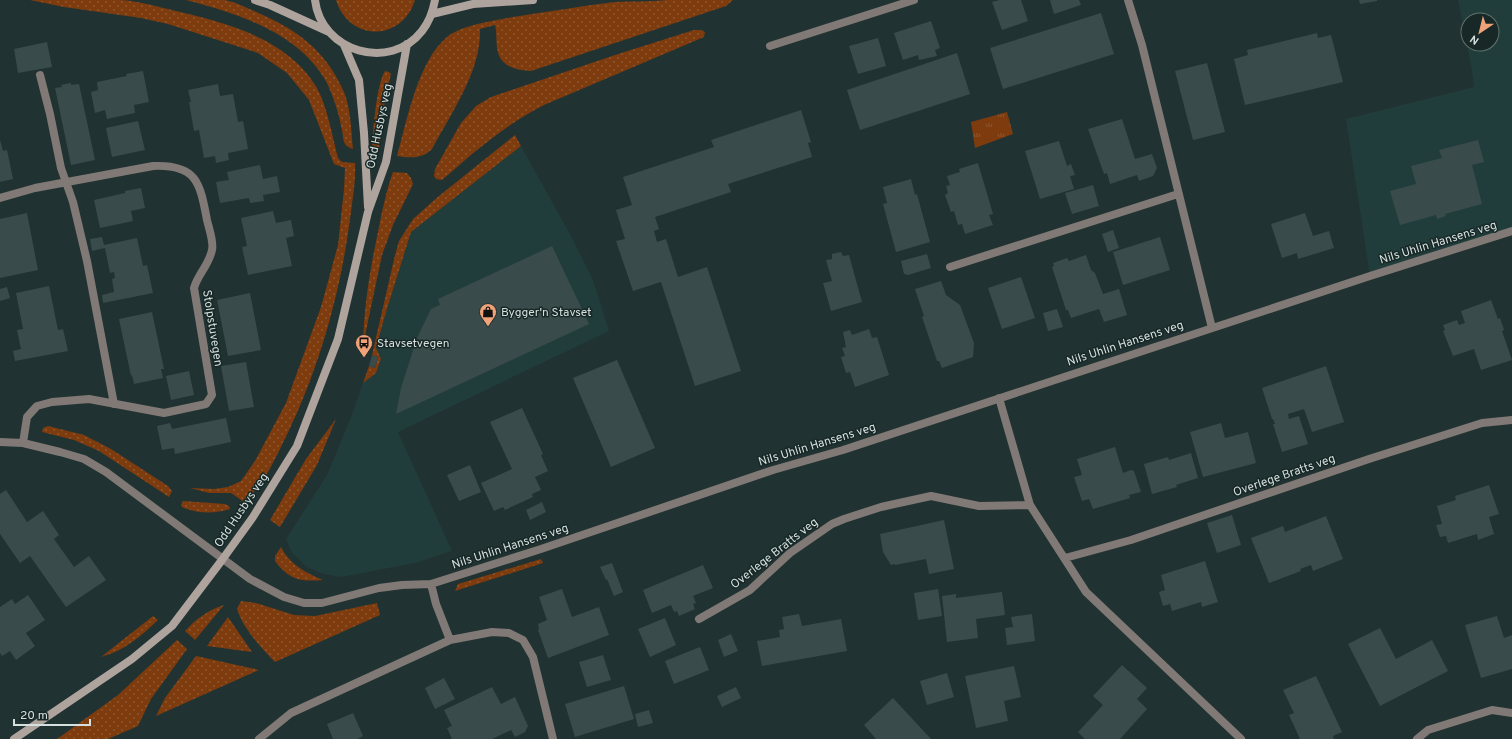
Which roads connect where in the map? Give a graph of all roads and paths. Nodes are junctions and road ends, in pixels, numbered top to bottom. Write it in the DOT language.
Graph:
graph roads {
  1 [pos="254,0"];
  2 [pos="315,0"];
  3 [pos="435,0"];
  4 [pos="533,0"];
  5 [pos="914,0"];
  6 [pos="1128,0"];
  7 [pos="432,14"];
  8 [pos="327,31"];
  9 [pos="407,44"];
  10 [pos="344,45"];
  11 [pos="770,46"];
  12 [pos="40,75"];
  13 [pos="67,182"];
  14 [pos="1178,194"];
  15 [pos="0,198"];
  16 [pos="368,212"];
  17 [pos="1512,231"];
  18 [pos="950,267"];
  19 [pos="1212,328"];
  20 [pos="999,398"];
  21 [pos="114,404"];
  22 [pos="1512,420"];
  23 [pos="0,442"];
  24 [pos="23,443"];
  25 [pos="1030,505"];
  26 [pos="1065,558"];
  27 [pos="222,560"];
  28 [pos="431,584"];
  29 [pos="700,619"];
  30 [pos="450,640"];
  31 [pos="1512,713"];
  32 [pos="14,739"];
  33 [pos="259,739"];
  34 [pos="553,739"];
  35 [pos="1241,739"];
  36 [pos="1417,739"];
  1 -- 8 [label="street"];
  2 -- 8 [label="street"];
  3 -- 7 [label="street"];
  4 -- 7 [label="street"];
  5 -- 11 [label="street"];
  6 -- 14 [label="street"];
  7 -- 9 [label="street"];
  8 -- 10 [label="street"];
  9 -- 10 [label="street"];
  9 -- 16 [label="street, Odd Husbys veg"];
  10 -- 16 [label="street, Odd Husbys veg"];
  12 -- 13 [label="street"];
  13 -- 15 [label="street, Stolpstuvegen"];
  13 -- 21 [label="street"];
  13 -- 21 [label="street, Stolpstuvegen"];
  14 -- 18 [label="street"];
  14 -- 19 [label="street"];
  16 -- 27 [label="street, Odd Husbys veg"];
  17 -- 19 [label="street, Nils Uhlin Hansens veg"];
  19 -- 20 [label="street, Nils Uhlin Hansens veg"];
  20 -- 25 [label="street"];
  20 -- 28 [label="street, Nils Uhlin Hansens veg"];
  21 -- 24 [label="street, Stolpstuvegen"];
  22 -- 26 [label="street, Overlege Bratts veg"];
  23 -- 24 [label="street"];
  24 -- 27 [label="street"];
  25 -- 26 [label="street"];
  25 -- 29 [label="street, Overlege Bratts veg"];
  26 -- 35 [label="street"];
  27 -- 28 [label="street, Nils Uhlin Hansens veg"];
  27 -- 32 [label="street, Odd Husbys veg"];
  28 -- 30 [label="street"];
  30 -- 33 [label="street"];
  30 -- 34 [label="street"];
  31 -- 36 [label="street"];
}
